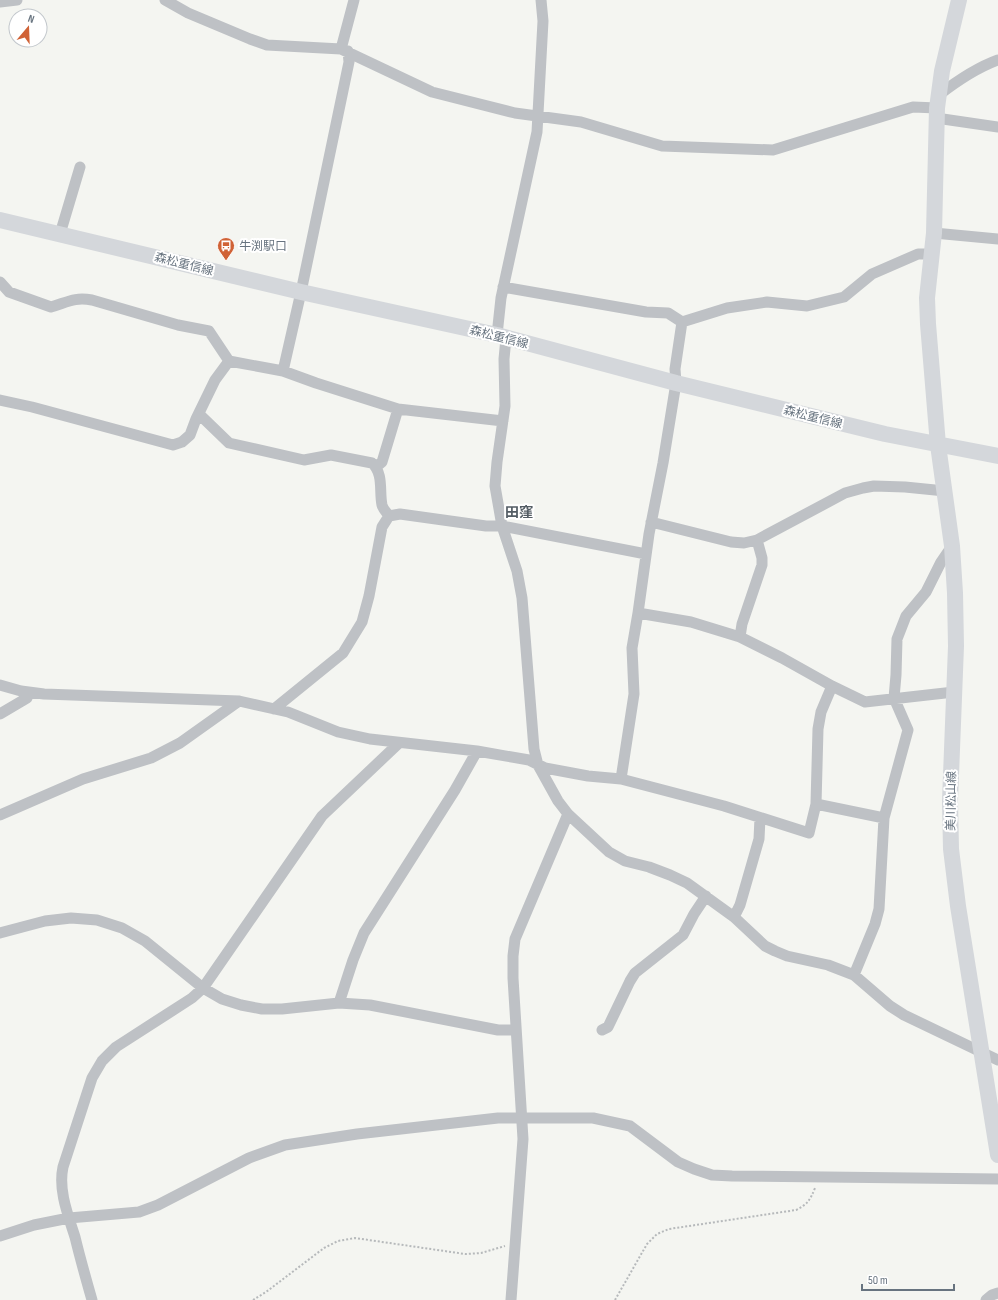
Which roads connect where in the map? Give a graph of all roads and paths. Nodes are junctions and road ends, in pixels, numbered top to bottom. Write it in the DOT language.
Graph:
graph roads {
  1 [pos="17,0"];
  2 [pos="165,0"];
  3 [pos="354,0"];
  4 [pos="541,0"];
  5 [pos="959,0"];
  6 [pos="0,2"];
  7 [pos="345,50"];
  8 [pos="998,60"];
  9 [pos="937,107"];
  10 [pos="538,116"];
  11 [pos="998,127"];
  12 [pos="80,167"];
  13 [pos="0,220"];
  14 [pos="934,233"];
  15 [pos="60,234"];
  16 [pos="998,239"];
  17 [pos="932,254"];
  18 [pos="0,282"];
  19 [pos="503,287"];
  20 [pos="301,292"];
  21 [pos="682,322"];
  22 [pos="501,336"];
  23 [pos="229,361"];
  24 [pos="282,370"];
  25 [pos="676,382"];
  26 [pos="0,400"];
  27 [pos="398,409"];
  28 [pos="199,414"];
  29 [pos="503,421"];
  30 [pos="938,445"];
  31 [pos="998,456"];
  32 [pos="376,467"];
  33 [pos="944,491"];
  34 [pos="389,516"];
  35 [pos="651,522"];
  36 [pos="502,526"];
  37 [pos="758,540"];
  38 [pos="952,546"];
  39 [pos="646,554"];
  40 [pos="638,613"];
  41 [pos="740,637"];
  42 [pos="0,685"];
  43 [pos="832,686"];
  44 [pos="29,692"];
  45 [pos="954,692"];
  46 [pos="894,698"];
  47 [pos="239,701"];
  48 [pos="274,709"];
  49 [pos="0,714"];
  50 [pos="399,743"];
  51 [pos="477,751"];
  52 [pos="538,765"];
  53 [pos="621,779"];
  54 [pos="816,804"];
  55 [pos="568,814"];
  56 [pos="0,815"];
  57 [pos="760,818"];
  58 [pos="884,818"];
  59 [pos="706,896"];
  60 [pos="734,917"];
  61 [pos="0,933"];
  62 [pos="854,975"];
  63 [pos="203,988"];
  64 [pos="339,1003"];
  65 [pos="516,1030"];
  66 [pos="602,1030"];
  67 [pos="981,1053"];
  68 [pos="998,1060"];
  69 [pos="521,1118"];
  70 [pos="998,1155"];
  71 [pos="815,1177"];
  72 [pos="998,1179"];
  73 [pos="69,1218"];
  74 [pos="0,1236"];
  75 [pos="516,1241"];
  76 [pos="998,1293"];
  77 [pos="92,1300"];
  78 [pos="253,1300"];
  79 [pos="511,1300"];
  80 [pos="615,1300"];
  81 [pos="986,1300"];
  1 -- 6 [label="street"];
  2 -- 7 [label="street"];
  3 -- 7 [label="street"];
  4 -- 10 [label="street"];
  5 -- 9 [label="main road, 美川松山線"];
  7 -- 10 [label="street"];
  7 -- 20 [label="street"];
  8 -- 9 [label="street"];
  9 -- 10 [label="street"];
  9 -- 11 [label="street"];
  9 -- 14 [label="main road, 美川松山線"];
  10 -- 19 [label="street"];
  12 -- 15 [label="street"];
  13 -- 15 [label="main road, 森松重信線"];
  14 -- 16 [label="street"];
  14 -- 17 [label="main road, 美川松山線"];
  15 -- 20 [label="main road, 森松重信線"];
  17 -- 21 [label="street"];
  17 -- 30 [label="main road, 美川松山線"];
  18 -- 23 [label="street"];
  19 -- 21 [label="street"];
  19 -- 22 [label="street"];
  20 -- 22 [label="main road, 森松重信線"];
  20 -- 24 [label="street"];
  21 -- 25 [label="street"];
  22 -- 25 [label="main road, 森松重信線"];
  22 -- 29 [label="street"];
  23 -- 24 [label="street"];
  23 -- 28 [label="street"];
  24 -- 27 [label="street"];
  25 -- 30 [label="main road, 森松重信線"];
  25 -- 35 [label="street"];
  26 -- 28 [label="street"];
  27 -- 29 [label="street"];
  27 -- 32 [label="street"];
  28 -- 32 [label="street"];
  29 -- 36 [label="street"];
  30 -- 31 [label="main road, 森松重信線"];
  30 -- 33 [label="main road, 美川松山線"];
  32 -- 34 [label="street"];
  33 -- 37 [label="street"];
  33 -- 38 [label="main road, 美川松山線"];
  34 -- 36 [label="street"];
  34 -- 48 [label="street"];
  35 -- 37 [label="street"];
  35 -- 39 [label="street"];
  36 -- 39 [label="street"];
  36 -- 52 [label="street"];
  37 -- 41 [label="street"];
  38 -- 45 [label="main road, 美川松山線"];
  38 -- 46 [label="street"];
  39 -- 40 [label="street"];
  40 -- 41 [label="street"];
  40 -- 53 [label="street"];
  41 -- 43 [label="street"];
  42 -- 44 [label="street"];
  43 -- 46 [label="street"];
  43 -- 54 [label="street"];
  44 -- 47 [label="street"];
  44 -- 49 [label="street"];
  45 -- 46 [label="street"];
  45 -- 67 [label="main road, 美川松山線"];
  46 -- 58 [label="street"];
  47 -- 48 [label="street"];
  47 -- 56 [label="street"];
  48 -- 50 [label="street"];
  50 -- 51 [label="street"];
  50 -- 63 [label="street"];
  51 -- 52 [label="street"];
  51 -- 64 [label="street"];
  52 -- 53 [label="street"];
  52 -- 55 [label="street"];
  53 -- 57 [label="street"];
  54 -- 57 [label="street"];
  54 -- 58 [label="street"];
  55 -- 59 [label="street"];
  55 -- 65 [label="street"];
  57 -- 60 [label="street"];
  58 -- 62 [label="street"];
  59 -- 60 [label="street"];
  59 -- 66 [label="street"];
  60 -- 62 [label="street"];
  61 -- 63 [label="street"];
  62 -- 67 [label="street"];
  63 -- 64 [label="street"];
  63 -- 73 [label="street"];
  64 -- 65 [label="street"];
  65 -- 69 [label="street"];
  67 -- 68 [label="street"];
  67 -- 70 [label="main road, 美川松山線"];
  69 -- 71 [label="street"];
  69 -- 73 [label="street"];
  69 -- 75 [label="street"];
  71 -- 72 [label="street"];
  71 -- 80 [label="path"];
  73 -- 74 [label="street"];
  73 -- 77 [label="street"];
  75 -- 78 [label="path"];
  75 -- 79 [label="street"];
  76 -- 81 [label="street"];
}
